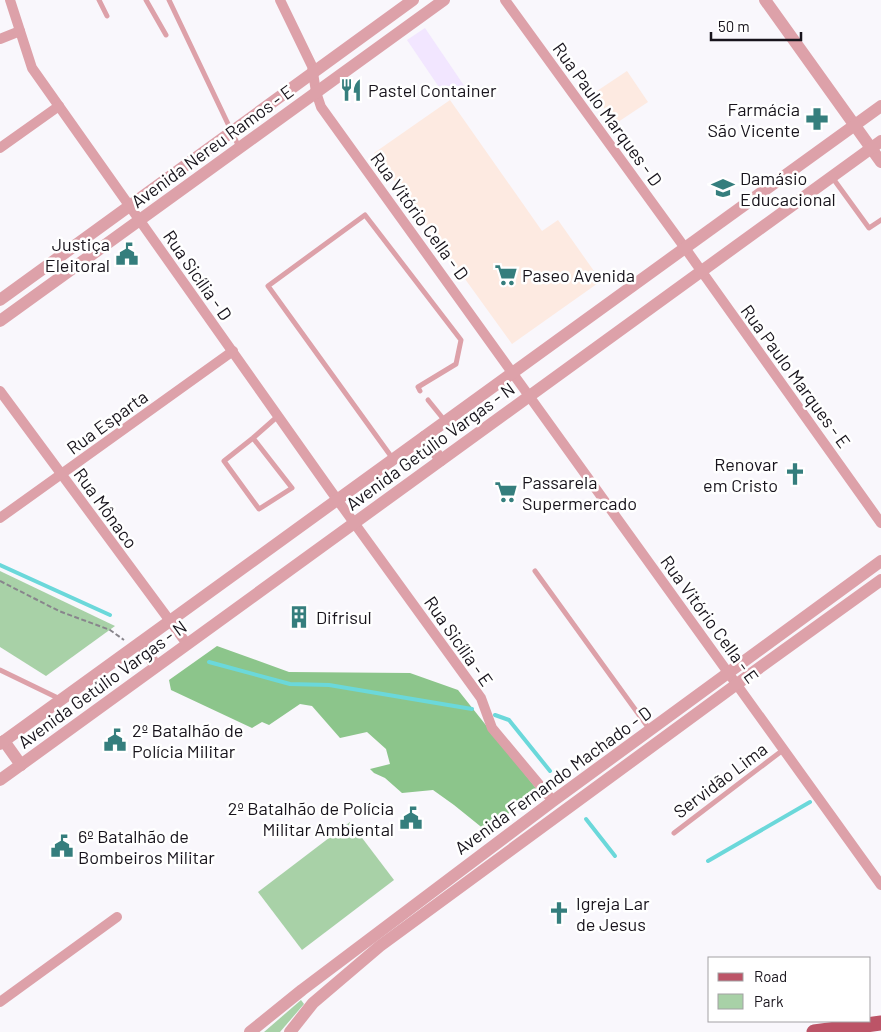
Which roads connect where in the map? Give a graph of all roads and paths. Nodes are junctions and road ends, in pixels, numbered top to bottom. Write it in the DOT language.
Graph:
graph roads {
  1 [pos="10,0"];
  2 [pos="99,0"];
  3 [pos="146,0"];
  4 [pos="169,0"];
  5 [pos="280,0"];
  6 [pos="413,0"];
  7 [pos="444,0"];
  8 [pos="504,0"];
  9 [pos="765,0"];
  10 [pos="107,16"];
  11 [pos="20,31"];
  12 [pos="166,35"];
  13 [pos="0,39"];
  14 [pos="313,73"];
  15 [pos="316,92"];
  16 [pos="58,106"];
  17 [pos="881,106"];
  18 [pos="855,125"];
  19 [pos="232,132"];
  20 [pos="876,145"];
  21 [pos="0,148"];
  22 [pos="239,148"];
  23 [pos="881,162"];
  24 [pos="832,176"];
  25 [pos="129,206"];
  26 [pos="140,220"];
  27 [pos="881,220"];
  28 [pos="685,248"];
  29 [pos="702,271"];
  30 [pos="31,277"];
  31 [pos="42,291"];
  32 [pos="0,300"];
  33 [pos="0,321"];
  34 [pos="232,351"];
  35 [pos="513,373"];
  36 [pos="0,390"];
  37 [pos="420,391"];
  38 [pos="530,396"];
  39 [pos="428,400"];
  40 [pos="279,416"];
  41 [pos="445,422"];
  42 [pos="253,438"];
  43 [pos="424,438"];
  44 [pos="393,459"];
  45 [pos="441,460"];
  46 [pos="62,474"];
  47 [pos="338,500"];
  48 [pos="0,518"];
  49 [pos="354,523"];
  50 [pos="881,523"];
  51 [pos="881,561"];
  52 [pos="535,571"];
  53 [pos="881,580"];
  54 [pos="0,581"];
  55 [pos="170,621"];
  56 [pos="187,644"];
  57 [pos="137,645"];
  58 [pos="156,666"];
  59 [pos="0,670"];
  60 [pos="729,673"];
  61 [pos="737,684"];
  62 [pos="62,700"];
  63 [pos="650,731"];
  64 [pos="2,743"];
  65 [pos="784,749"];
  66 [pos="21,765"];
  67 [pos="0,780"];
  68 [pos="553,801"];
  69 [pos="674,833"];
  70 [pos="880,883"];
  71 [pos="453,885"];
  72 [pos="117,917"];
  73 [pos="353,952"];
  74 [pos="360,963"];
  75 [pos="0,1002"];
  76 [pos="881,1023"];
  77 [pos="250,1032"];
  78 [pos="290,1032"];
  79 [pos="814,1032"];
  1 -- 11 [label="street, Rua Sicília - D"];
  2 -- 10 [label="lane"];
  3 -- 12 [label="lane"];
  4 -- 19 [label="lane"];
  5 -- 14 [label="street, Rua Vitório Cella - D"];
  6 -- 14 [label="street, Avenida Nereu Ramos - E"];
  7 -- 15 [label="street, Avenida Nereu Ramos - E"];
  8 -- 28 [label="street, Rua Paulo Marques - D"];
  9 -- 18 [label="street"];
  11 -- 13 [label="street"];
  11 -- 16 [label="street, Rua Sicília - D"];
  14 -- 15 [label="street, Rua Vitório Cella - D"];
  14 -- 19 [label="street, Avenida Nereu Ramos - E"];
  15 -- 22 [label="street, Avenida Nereu Ramos - E"];
  15 -- 35 [label="street, Rua Vitório Cella - D"];
  16 -- 21 [label="street"];
  16 -- 25 [label="street, Rua Sicília - D"];
  17 -- 18 [label="street, Avenida Getúlio Vargas - N"];
  18 -- 20 [label="street"];
  18 -- 28 [label="street, Avenida Getúlio Vargas - N"];
  19 -- 22 [label="lane"];
  19 -- 25 [label="street, Avenida Nereu Ramos - E"];
  20 -- 23 [label="street"];
  20 -- 24 [label="street, Avenida Getúlio Vargas - N"];
  22 -- 26 [label="street, Avenida Nereu Ramos - E"];
  24 -- 27 [label="lane"];
  24 -- 29 [label="street, Avenida Getúlio Vargas - N"];
  25 -- 26 [label="street, Rua Sicília - D"];
  25 -- 30 [label="street, Avenida Nereu Ramos - E"];
  26 -- 31 [label="street, Avenida Nereu Ramos - E"];
  26 -- 34 [label="street, Rua Sicília - D"];
  28 -- 29 [label="street, Rua Paulo Marques - E"];
  28 -- 35 [label="street, Avenida Getúlio Vargas - N"];
  29 -- 38 [label="street, Avenida Getúlio Vargas - N"];
  29 -- 50 [label="street, Rua Paulo Marques - E"];
  30 -- 31 [label="street"];
  30 -- 32 [label="street, Avenida Nereu Ramos - E"];
  31 -- 33 [label="street, Avenida Nereu Ramos - E"];
  34 -- 40 [label="street, Rua Sicília - D"];
  34 -- 46 [label="street, Rua Esparta"];
  35 -- 38 [label="street, Rua Vitório Cella - E"];
  35 -- 41 [label="street, Avenida Getúlio Vargas - N"];
  36 -- 46 [label="street, Rua Mônaco"];
  37 -- 44 [label="lane"];
  38 -- 45 [label="street, Avenida Getúlio Vargas - N"];
  38 -- 60 [label="street, Rua Vitório Cella - E"];
  39 -- 41 [label="lane"];
  40 -- 42 [label="lane"];
  40 -- 47 [label="street, Rua Sicília - D"];
  41 -- 43 [label="street, Avenida Getúlio Vargas - N"];
  42 -- 42 [label="lane"];
  43 -- 44 [label="street, Avenida Getúlio Vargas - N"];
  43 -- 45 [label="street"];
  44 -- 47 [label="street, Avenida Getúlio Vargas - N"];
  45 -- 49 [label="street, Avenida Getúlio Vargas - N"];
  46 -- 48 [label="street, Rua Esparta"];
  46 -- 55 [label="street, Rua Mônaco"];
  47 -- 49 [label="street, Rua Sicília - E"];
  47 -- 55 [label="street, Avenida Getúlio Vargas - N"];
  49 -- 56 [label="street, Avenida Getúlio Vargas - N"];
  49 -- 68 [label="street, Rua Sicília - E"];
  51 -- 60 [label="street, Avenida Fernando Machado - D"];
  52 -- 63 [label="lane"];
  53 -- 61 [label="street, Avenida Fernando Machado - D"];
  54 -- 57 [label="path"];
  55 -- 56 [label="street, Rua Mônaco"];
  55 -- 57 [label="street, Avenida Getúlio Vargas - N"];
  56 -- 58 [label="street, Avenida Getúlio Vargas - N"];
  57 -- 58 [label="street"];
  57 -- 62 [label="street, Avenida Getúlio Vargas - N"];
  58 -- 66 [label="street, Avenida Getúlio Vargas - N"];
  59 -- 62 [label="lane"];
  60 -- 61 [label="street, Rua Vitório Cella - E"];
  60 -- 63 [label="street, Avenida Fernando Machado - D"];
  61 -- 65 [label="street, Rua Vitório Cella - E"];
  61 -- 71 [label="street, Avenida Fernando Machado - D"];
  62 -- 64 [label="street, Avenida Getúlio Vargas - N"];
  63 -- 68 [label="street, Avenida Fernando Machado - D"];
  64 -- 66 [label="street"];
  65 -- 69 [label="lane, Servidão Lima"];
  65 -- 70 [label="street, Rua Vitório Cella - E"];
  66 -- 67 [label="street, Avenida Getúlio Vargas - N"];
  68 -- 71 [label="street, Avenida Fernando Machado - D"];
  71 -- 73 [label="street, Avenida Fernando Machado - D"];
  71 -- 74 [label="street, Avenida Fernando Machado - D"];
  72 -- 75 [label="street"];
  73 -- 74 [label="street"];
  73 -- 77 [label="street, Avenida Fernando Machado - D"];
  74 -- 78 [label="street, Avenida Fernando Machado - D"];
  76 -- 79 [label="main road"];
}
